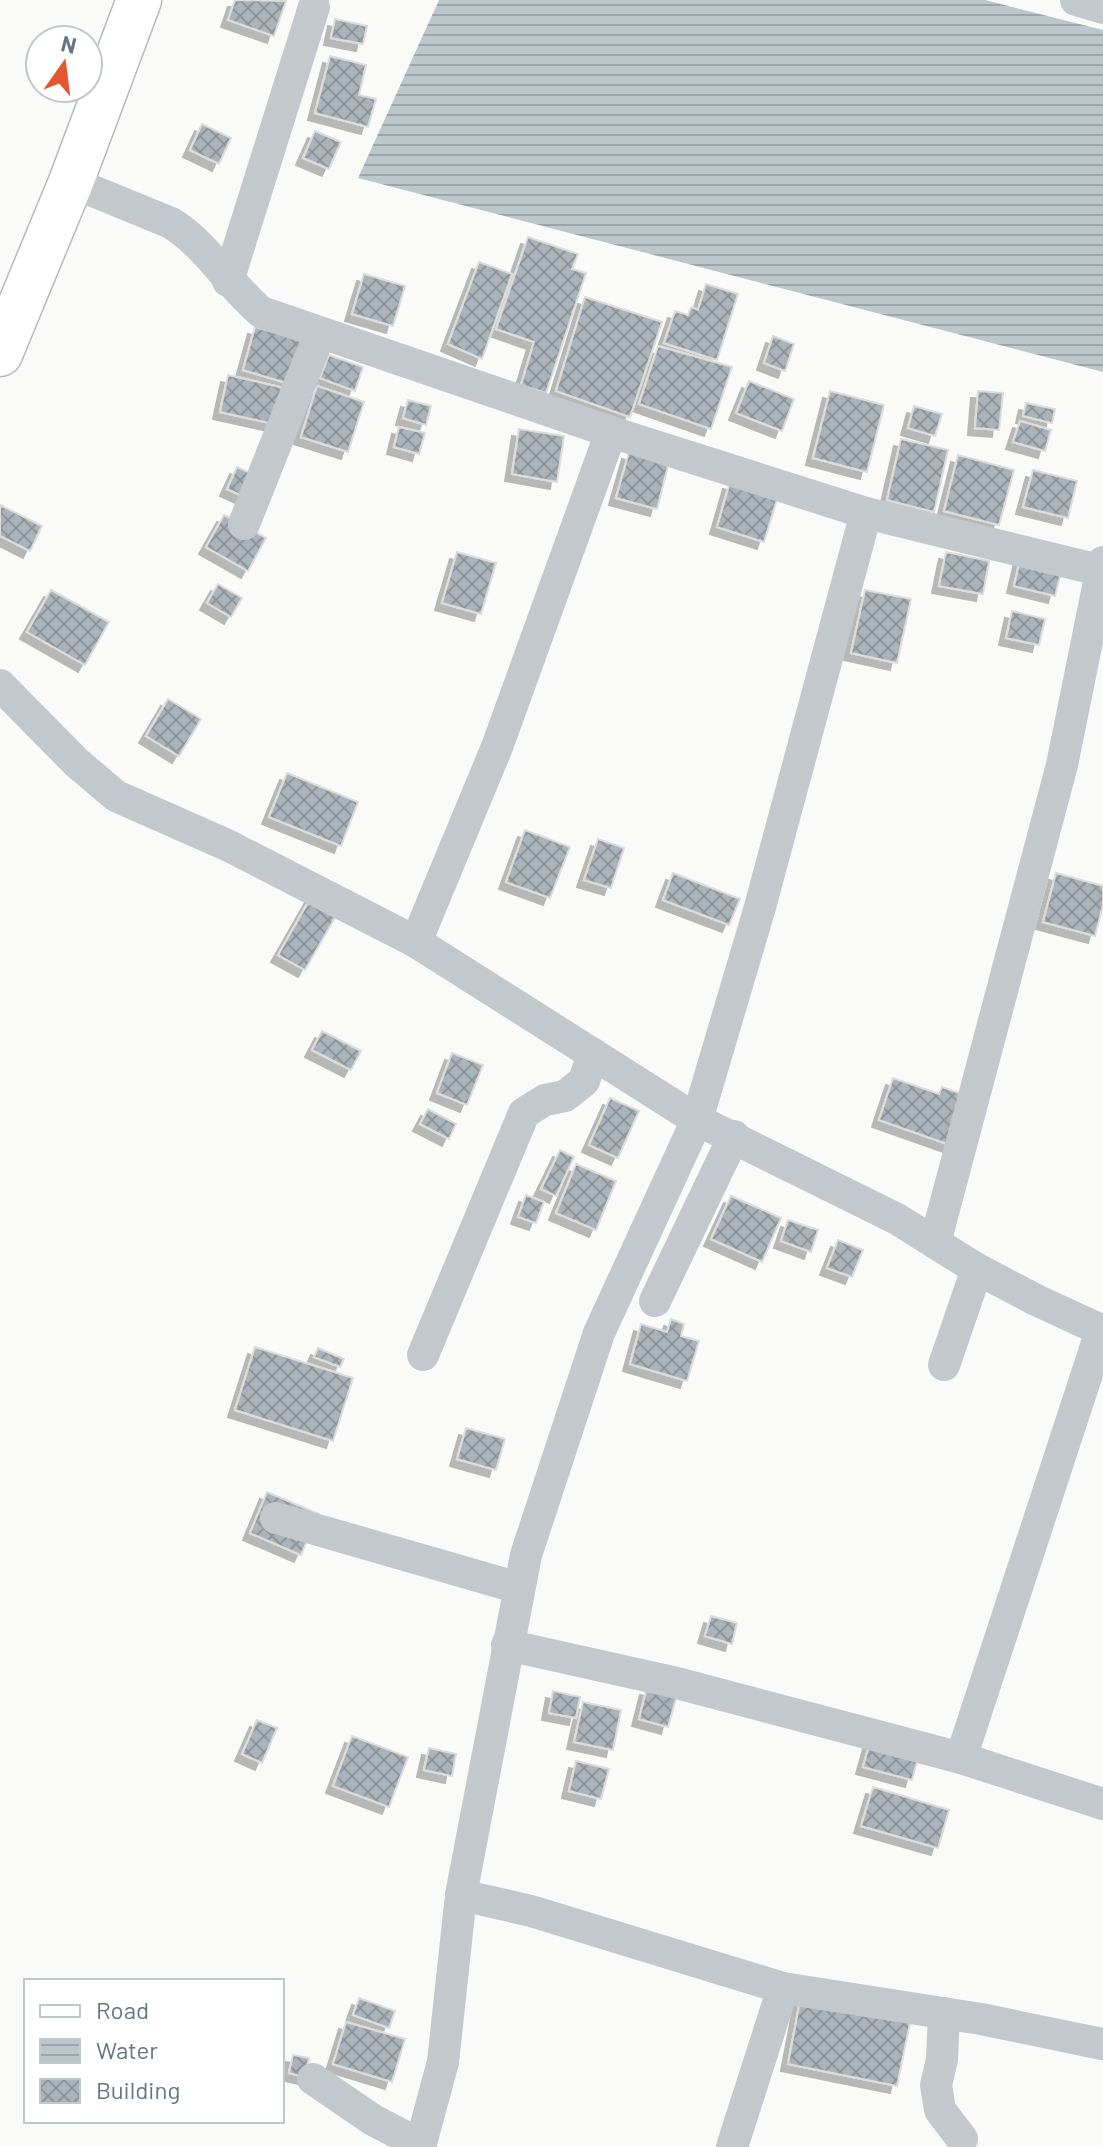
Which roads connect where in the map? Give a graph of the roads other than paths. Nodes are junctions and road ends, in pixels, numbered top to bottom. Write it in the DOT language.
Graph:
graph roads {
  1 [pos="139,0"];
  2 [pos="1076,0"];
  3 [pos="314,7"];
  4 [pos="1103,8"];
  5 [pos="71,182"];
  6 [pos="228,281"];
  7 [pos="11,297"];
  8 [pos="320,333"];
  9 [pos="0,354"];
  10 [pos="611,432"];
  11 [pos="866,513"];
  12 [pos="244,524"];
  13 [pos="1102,568"];
  14 [pos="0,685"];
  15 [pos="416,942"];
  16 [pos="593,1054"];
  17 [pos="697,1120"];
  18 [pos="734,1136"];
  19 [pos="935,1243"];
  20 [pos="977,1269"];
  21 [pos="655,1301"];
  22 [pos="1102,1331"];
  23 [pos="423,1355"];
  24 [pos="944,1365"];
  25 [pos="276,1518"];
  26 [pos="519,1588"];
  27 [pos="507,1645"];
  28 [pos="961,1758"];
  29 [pos="1103,1804"];
  30 [pos="461,1895"];
  31 [pos="783,1988"];
  32 [pos="944,2013"];
  33 [pos="1102,2044"];
  34 [pos="313,2079"];
  35 [pos="962,2139"];
  36 [pos="420,2146"];
  37 [pos="732,2147"];
  1 -- 5 [label="street"];
  2 -- 4 [label="street"];
  3 -- 6 [label="street"];
  5 -- 6 [label="street"];
  5 -- 7 [label="street"];
  6 -- 8 [label="street"];
  7 -- 9 [label="street"];
  8 -- 10 [label="street"];
  8 -- 12 [label="street"];
  10 -- 11 [label="street"];
  10 -- 15 [label="street"];
  11 -- 13 [label="street"];
  11 -- 17 [label="street"];
  13 -- 19 [label="street"];
  14 -- 15 [label="street"];
  15 -- 16 [label="street"];
  16 -- 17 [label="street"];
  16 -- 23 [label="street"];
  17 -- 18 [label="street"];
  17 -- 26 [label="street"];
  18 -- 19 [label="street"];
  18 -- 21 [label="street"];
  19 -- 20 [label="street"];
  20 -- 22 [label="street"];
  20 -- 24 [label="street"];
  22 -- 28 [label="street"];
  25 -- 26 [label="street"];
  26 -- 27 [label="street"];
  27 -- 28 [label="street"];
  27 -- 30 [label="street"];
  28 -- 29 [label="street"];
  30 -- 31 [label="street"];
  30 -- 36 [label="street"];
  31 -- 32 [label="street"];
  31 -- 37 [label="street"];
  32 -- 33 [label="street"];
  32 -- 35 [label="street"];
  34 -- 36 [label="street"];
}
